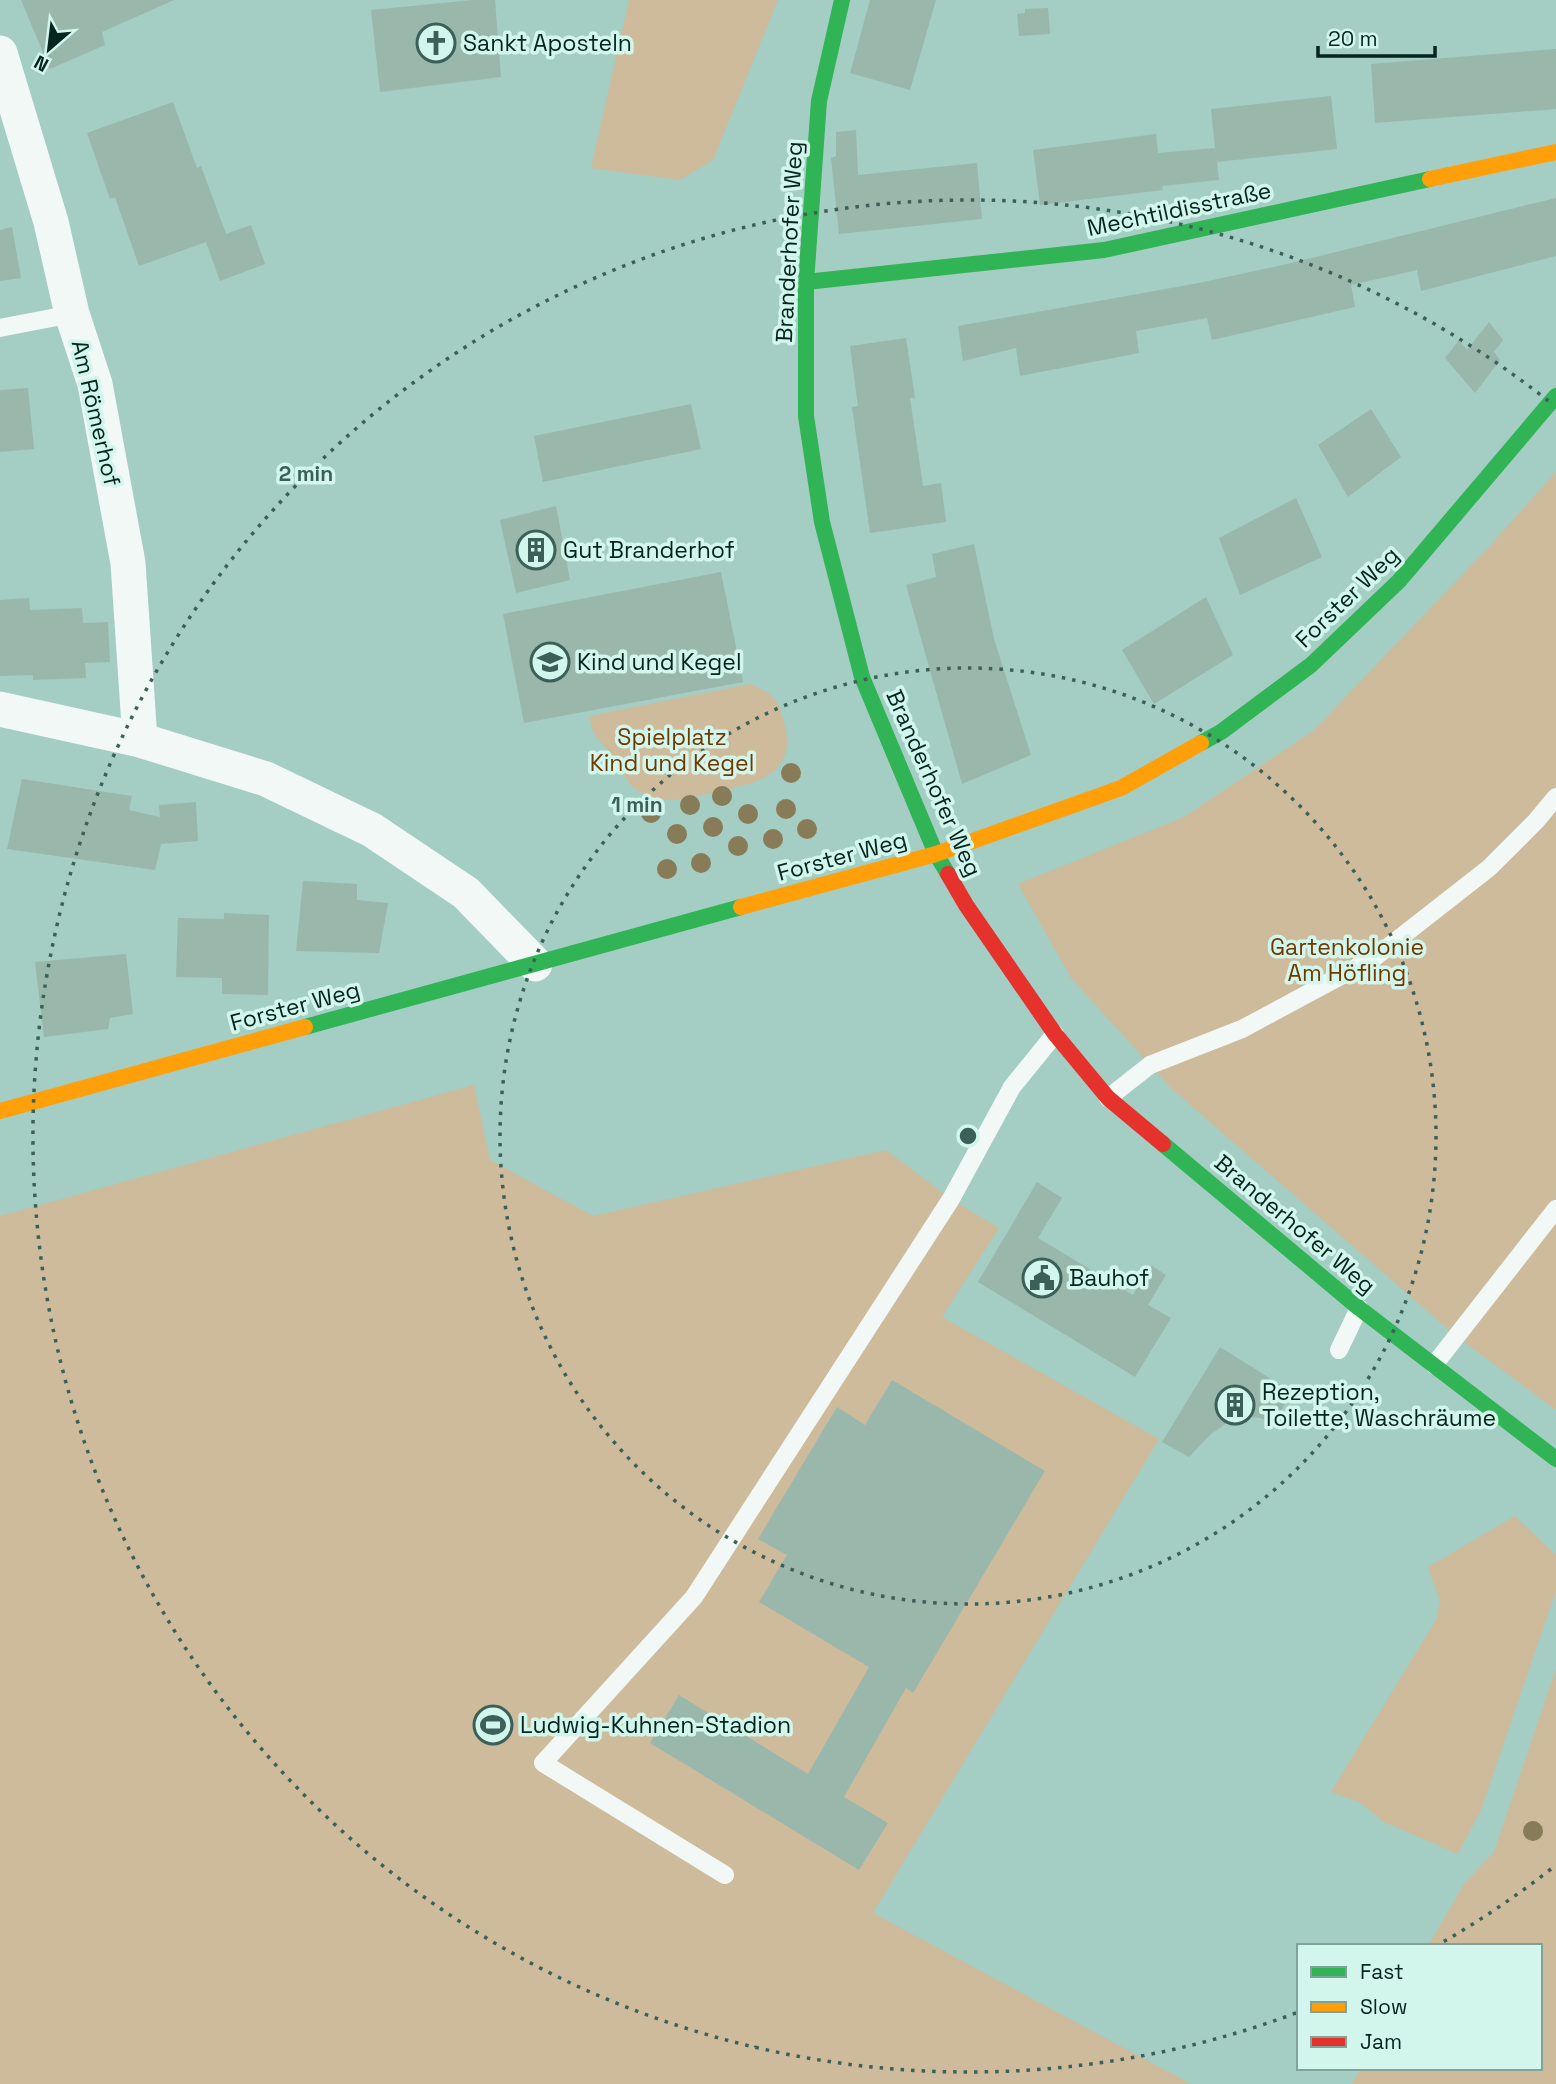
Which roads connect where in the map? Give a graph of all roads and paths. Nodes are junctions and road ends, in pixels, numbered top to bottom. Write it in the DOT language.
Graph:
graph roads {
  1 [pos="842,0"];
  2 [pos="0,53"];
  3 [pos="1556,152"];
  4 [pos="806,282"];
  5 [pos="72,314"];
  6 [pos="0,328"];
  7 [pos="1556,396"];
  8 [pos="0,709"];
  9 [pos="140,740"];
  10 [pos="1556,797"];
  11 [pos="936,853"];
  12 [pos="535,964"];
  13 [pos="1055,1034"];
  14 [pos="1108,1098"];
  15 [pos="0,1111"];
  16 [pos="1556,1209"];
  17 [pos="1359,1308"];
  18 [pos="1339,1350"];
  19 [pos="1434,1365"];
  20 [pos="1556,1459"];
  21 [pos="725,1875"];
  1 -- 4 [label="street, Branderhofer Weg"];
  2 -- 5 [label="street, Am Römerhof"];
  3 -- 4 [label="street, Mechtildisstraße"];
  4 -- 11 [label="street, Branderhofer Weg"];
  5 -- 6 [label="lane"];
  5 -- 9 [label="street, Am Römerhof"];
  7 -- 11 [label="street, Forster Weg"];
  8 -- 9 [label="street"];
  9 -- 12 [label="street"];
  10 -- 14 [label="lane"];
  11 -- 12 [label="street, Forster Weg"];
  11 -- 13 [label="street, Branderhofer Weg"];
  12 -- 15 [label="street, Forster Weg"];
  13 -- 14 [label="street, Branderhofer Weg"];
  13 -- 21 [label="lane"];
  14 -- 17 [label="street, Branderhofer Weg"];
  16 -- 19 [label="lane"];
  17 -- 18 [label="lane"];
  17 -- 19 [label="street, Branderhofer Weg"];
  19 -- 20 [label="street, Branderhofer Weg"];
}
